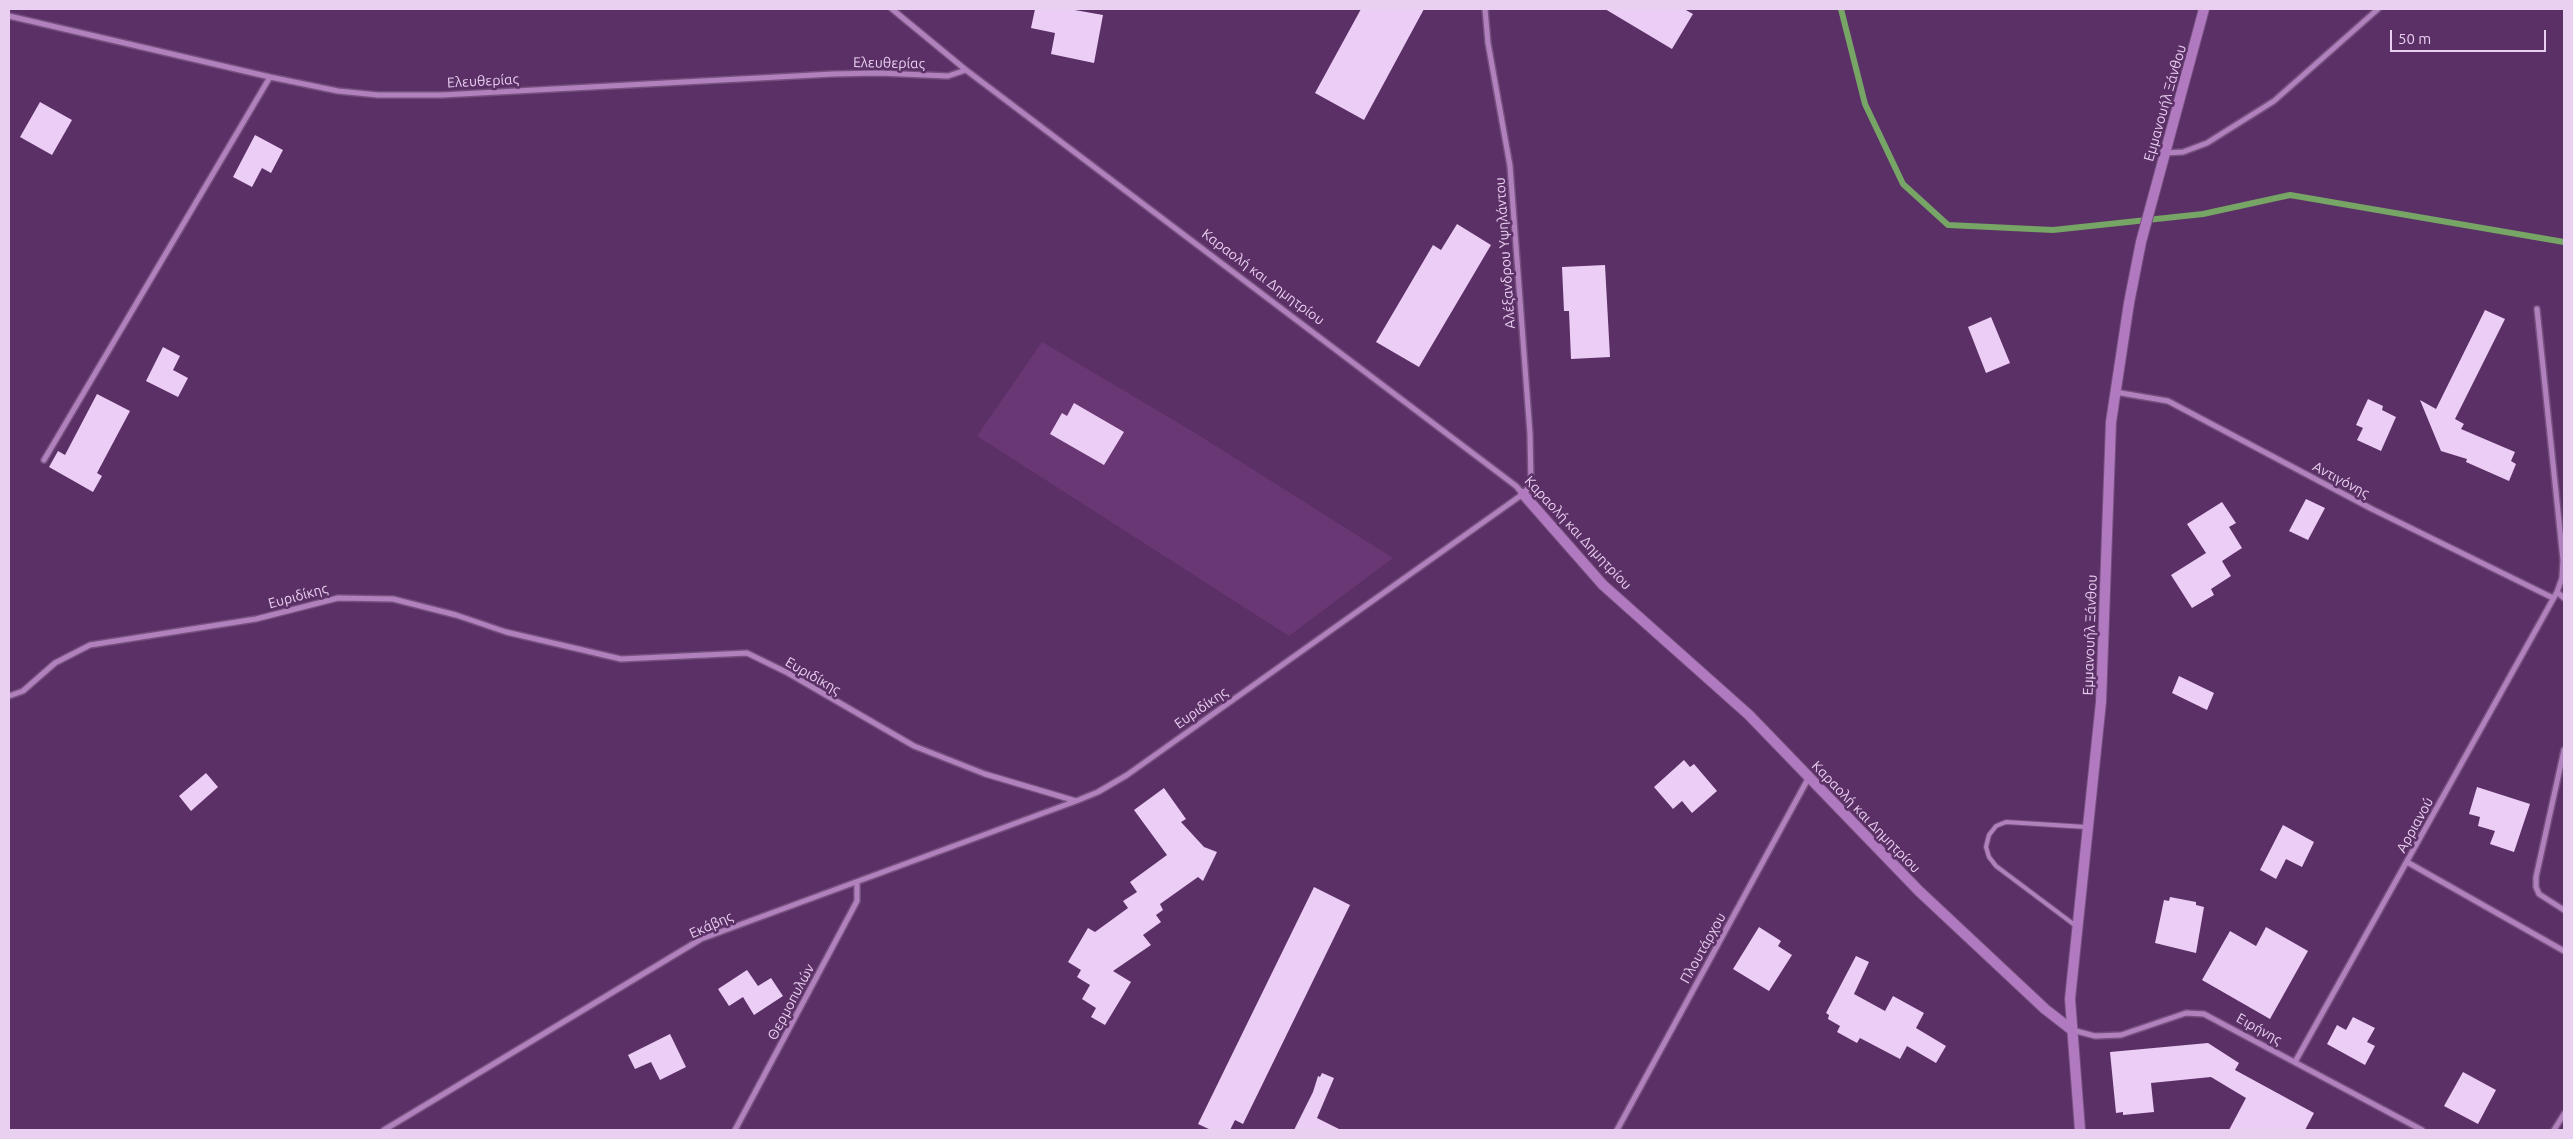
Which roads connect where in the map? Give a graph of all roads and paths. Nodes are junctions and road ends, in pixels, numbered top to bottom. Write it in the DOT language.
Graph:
graph roads {
  1 [pos="892,9"];
  2 [pos="1485,9"];
  3 [pos="2204,9"];
  4 [pos="2378,9"];
  5 [pos="9,16"];
  6 [pos="966,70"];
  7 [pos="270,78"];
  8 [pos="2165,153"];
  9 [pos="2538,309"];
  10 [pos="2115,392"];
  11 [pos="44,460"];
  12 [pos="1523,494"];
  13 [pos="2557,592"];
  14 [pos="2553,598"];
  15 [pos="2564,598"];
  16 [pos="9,696"];
  17 [pos="2564,750"];
  18 [pos="1809,777"];
  19 [pos="1076,801"];
  20 [pos="2089,827"];
  21 [pos="2407,862"];
  22 [pos="857,882"];
  23 [pos="2564,910"];
  24 [pos="2078,928"];
  25 [pos="2564,951"];
  26 [pos="2072,1030"];
  27 [pos="2295,1062"];
  28 [pos="2564,1114"];
  29 [pos="384,1130"];
  30 [pos="735,1130"];
  31 [pos="1617,1130"];
  32 [pos="2080,1130"];
  33 [pos="2422,1130"];
  34 [pos="2554,1130"];
  1 -- 6 [label="street, Καραολή και Δημητρίου"];
  2 -- 12 [label="street, Αλέξανδρου Υψηλάντου"];
  3 -- 8 [label="street, Εμμανουήλ Ξάνθου"];
  4 -- 8 [label="street"];
  5 -- 7 [label="street, Ελευθερίας"];
  6 -- 7 [label="street, Ελευθερίας"];
  6 -- 12 [label="street, Καραολή και Δημητρίου"];
  7 -- 11 [label="street"];
  8 -- 10 [label="street, Εμμανουήλ Ξάνθου"];
  9 -- 13 [label="street"];
  10 -- 14 [label="street, Αντιγόνης"];
  10 -- 20 [label="street, Εμμανουήλ Ξάνθου"];
  12 -- 18 [label="street, Καραολή και Δημητρίου"];
  12 -- 19 [label="street, Ευριδίκης"];
  13 -- 14 [label="street, Αρριανού"];
  13 -- 15 [label="street"];
  14 -- 21 [label="street, Αρριανού"];
  16 -- 19 [label="street, Ευριδίκης"];
  17 -- 23 [label="street"];
  18 -- 26 [label="street, Καραολή και Δημητρίου"];
  18 -- 31 [label="street, Πλουτάρχου"];
  19 -- 22 [label="street, Εκάβης"];
  20 -- 24 [label="street, Εμμανουήλ Ξάνθου"];
  20 -- 24 [label="lane"];
  21 -- 25 [label="street"];
  21 -- 27 [label="street, Αρριανού"];
  22 -- 29 [label="street, Εκάβης"];
  22 -- 30 [label="street, Θερμοπυλών"];
  24 -- 26 [label="street, Εμμανουήλ Ξάνθου"];
  26 -- 27 [label="street, Ειρήνης"];
  26 -- 32 [label="street"];
  27 -- 33 [label="street, Ειρήνης"];
  28 -- 34 [label="street"];
}
